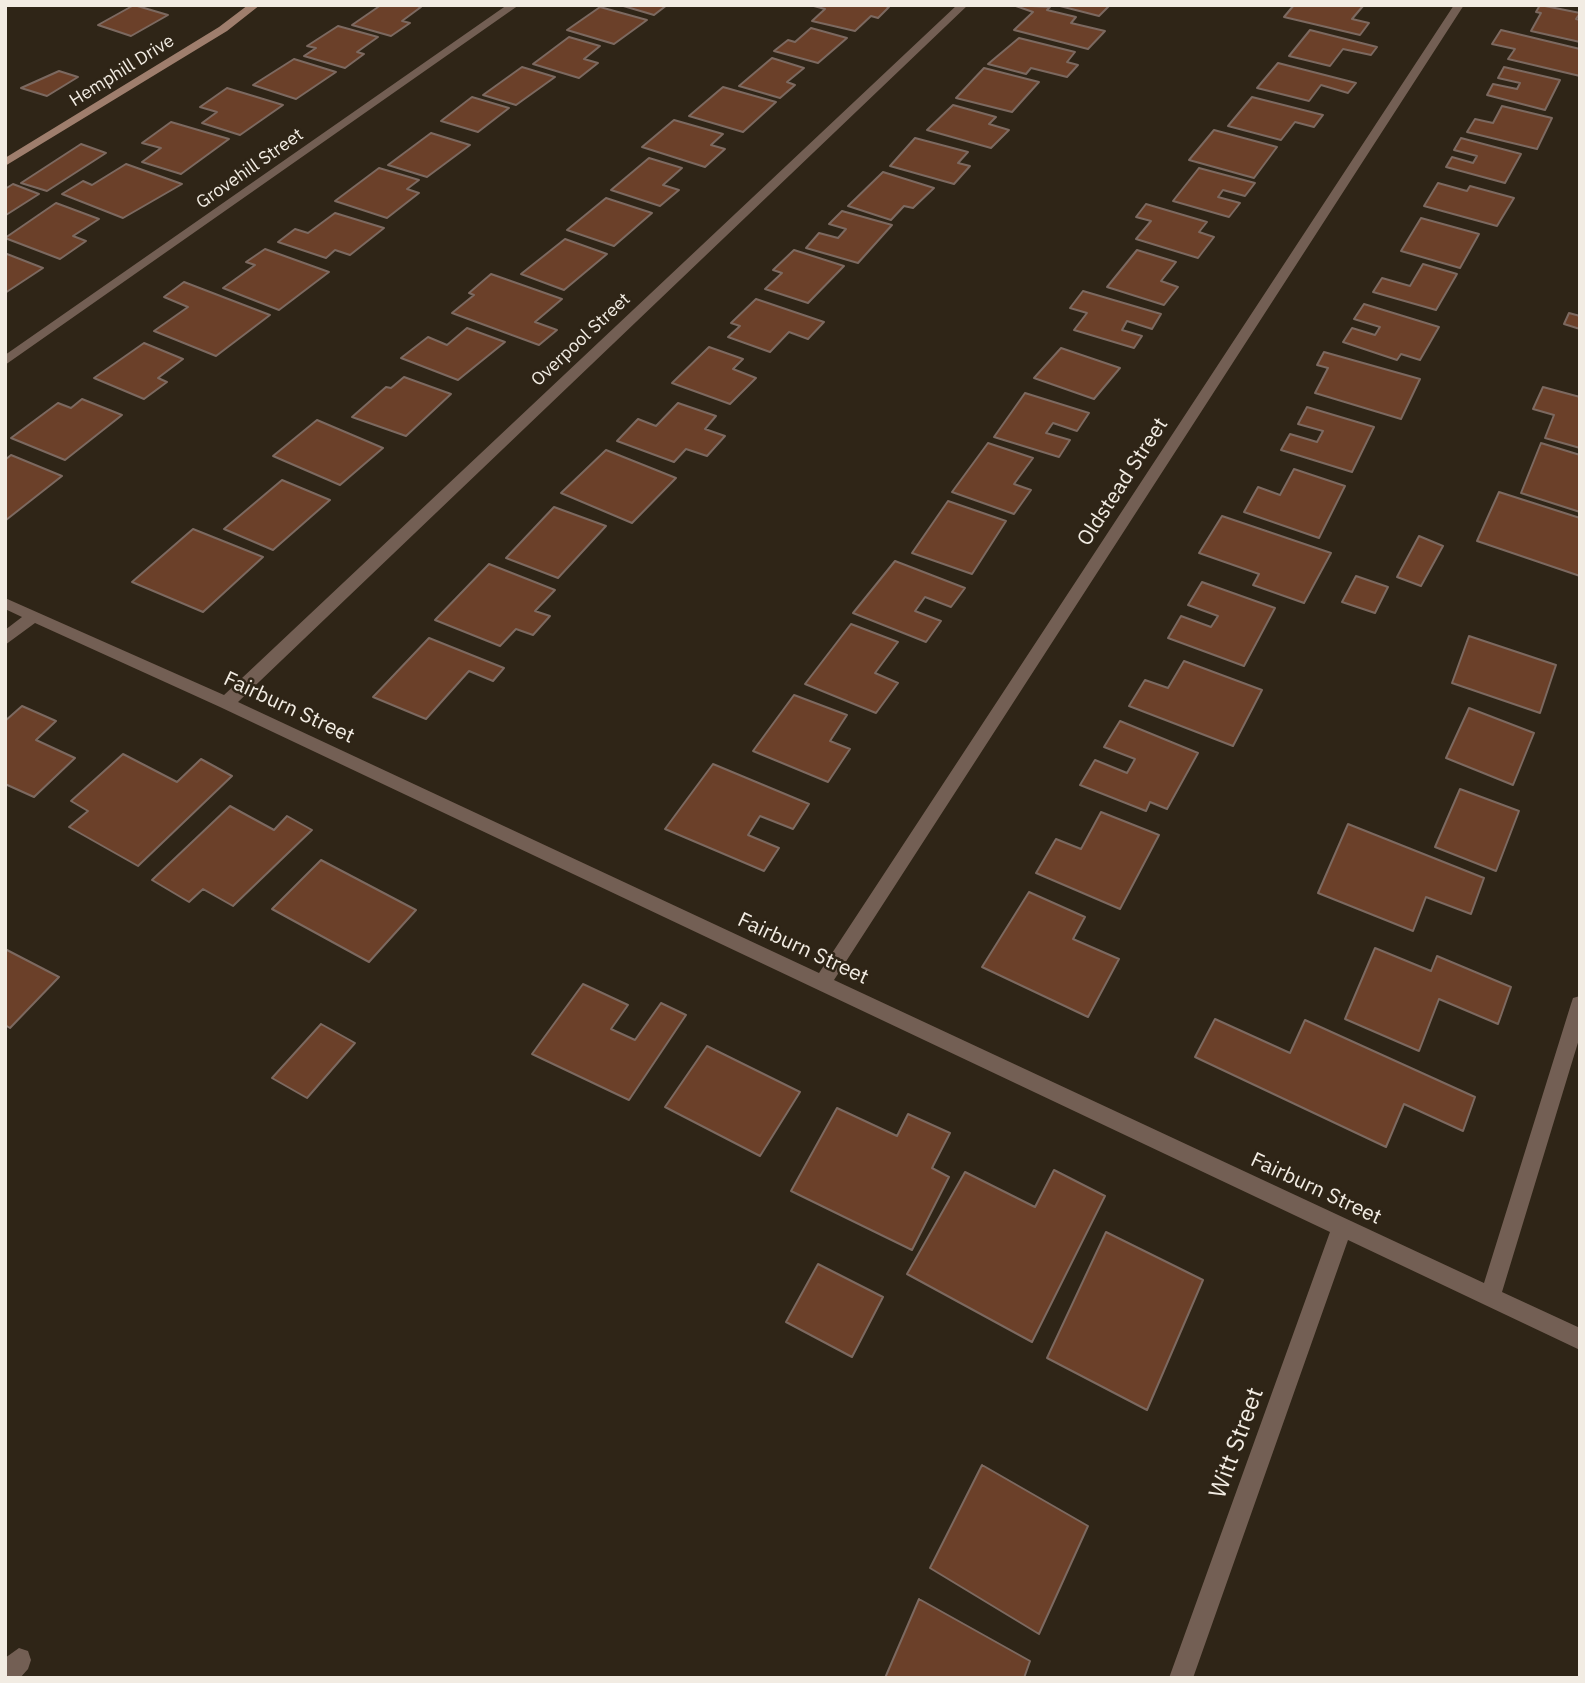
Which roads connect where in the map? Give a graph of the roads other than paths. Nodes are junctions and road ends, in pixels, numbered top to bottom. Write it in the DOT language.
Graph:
graph roads {
  1 [pos="255,5"];
  2 [pos="514,5"];
  3 [pos="963,5"];
  4 [pos="1459,5"];
  5 [pos="5,163"];
  6 [pos="5,361"];
  7 [pos="5,603"];
  8 [pos="33,616"];
  9 [pos="5,639"];
  10 [pos="226,704"];
  11 [pos="822,983"];
  12 [pos="1580,1004"];
  13 [pos="1342,1227"];
  14 [pos="1490,1297"];
  15 [pos="1580,1339"];
  16 [pos="1181,1678"];
  1 -- 5 [label="street, Hemphill Drive"];
  2 -- 6 [label="street, Grovehill Street"];
  3 -- 10 [label="street, Overpool Street"];
  4 -- 11 [label="street, Oldstead Street"];
  7 -- 8 [label="street, Fairburn Street"];
  8 -- 9 [label="street"];
  8 -- 10 [label="street, Fairburn Street"];
  10 -- 11 [label="street, Fairburn Street"];
  11 -- 13 [label="street, Fairburn Street"];
  12 -- 14 [label="street"];
  13 -- 14 [label="street, Fairburn Street"];
  13 -- 16 [label="street, Witt Street"];
  14 -- 15 [label="street, Fairburn Street"];
}
